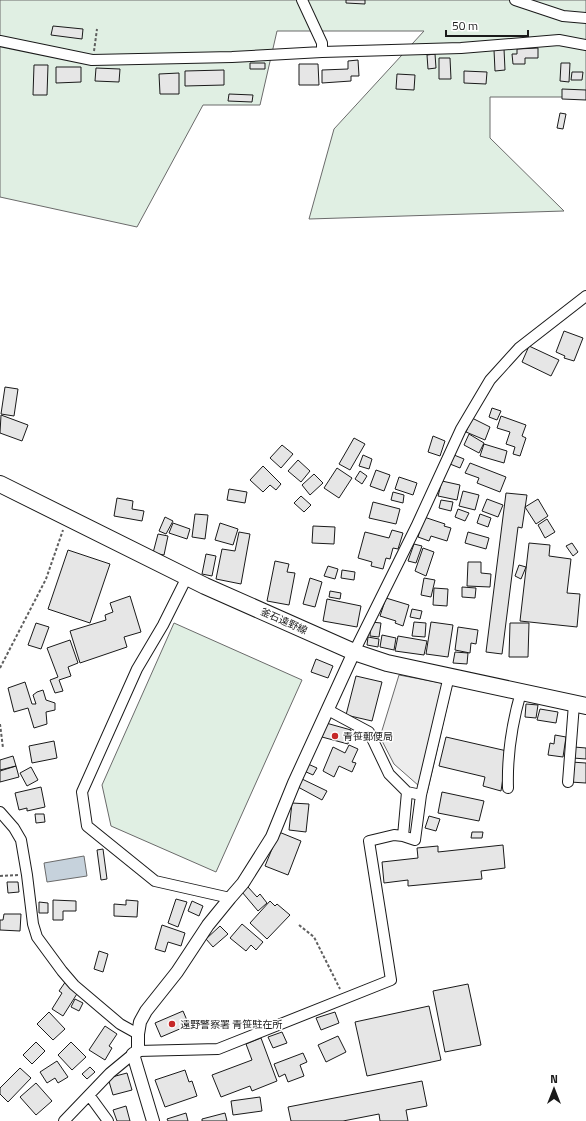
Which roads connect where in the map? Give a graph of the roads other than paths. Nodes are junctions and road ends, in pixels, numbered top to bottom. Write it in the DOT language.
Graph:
graph roads {
  1 [pos="302,0"];
  2 [pos="516,0"];
  3 [pos="586,18"];
  4 [pos="0,41"];
  5 [pos="586,45"];
  6 [pos="322,52"];
  7 [pos="586,296"];
  8 [pos="0,484"];
  9 [pos="187,577"];
  10 [pos="354,652"];
  11 [pos="449,676"];
  12 [pos="520,692"];
  13 [pos="580,705"];
  14 [pos="328,710"];
  15 [pos="568,782"];
  16 [pos="508,788"];
  17 [pos="407,792"];
  18 [pos="421,796"];
  19 [pos="0,812"];
  20 [pos="403,836"];
  21 [pos="230,898"];
  22 [pos="138,1034"];
  23 [pos="136,1053"];
  24 [pos="89,1095"];
  25 [pos="64,1121"];
  26 [pos="108,1121"];
  27 [pos="153,1121"];
  1 -- 6 [label="street"];
  2 -- 3 [label="street"];
  4 -- 6 [label="street"];
  5 -- 6 [label="street"];
  7 -- 10 [label="street"];
  8 -- 9 [label="main road, 釜石遠野線"];
  9 -- 10 [label="main road, 釜石遠野線"];
  9 -- 21 [label="street"];
  10 -- 11 [label="main road, 釜石遠野線"];
  10 -- 14 [label="street"];
  11 -- 12 [label="main road, 釜石遠野線"];
  11 -- 18 [label="street"];
  12 -- 13 [label="main road, 釜石遠野線"];
  12 -- 16 [label="street"];
  13 -- 15 [label="street"];
  14 -- 17 [label="street"];
  14 -- 21 [label="street"];
  17 -- 18 [label="street"];
  17 -- 20 [label="street"];
  18 -- 20 [label="street"];
  19 -- 22 [label="street"];
  20 -- 23 [label="street"];
  21 -- 22 [label="street"];
  22 -- 23 [label="street"];
  23 -- 24 [label="street"];
  23 -- 27 [label="street"];
  24 -- 25 [label="street"];
  24 -- 26 [label="street"];
}
